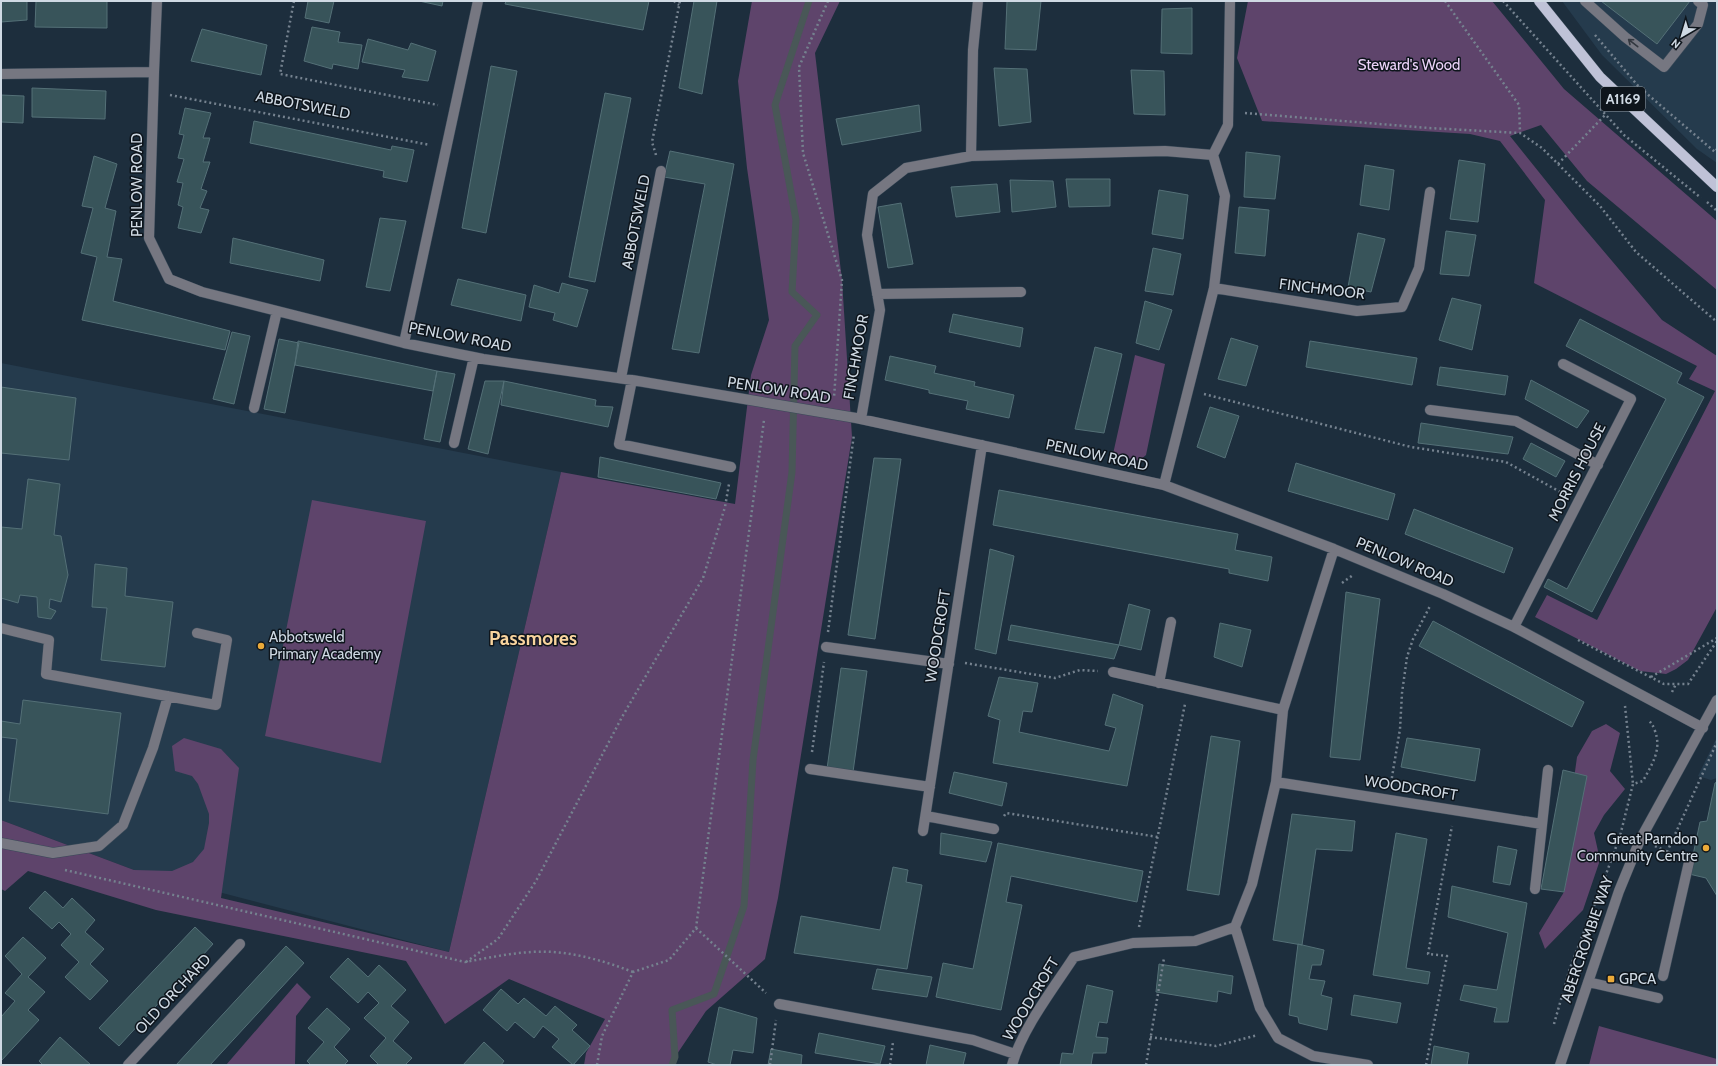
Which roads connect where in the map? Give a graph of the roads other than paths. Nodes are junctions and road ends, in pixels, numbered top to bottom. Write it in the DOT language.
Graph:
graph roads {
  1 [pos="157,1"];
  2 [pos="478,1"];
  3 [pos="978,1"];
  4 [pos="1230,1"];
  5 [pos="1539,1"];
  6 [pos="1585,1"];
  7 [pos="1698,1"];
  8 [pos="154,72"];
  9 [pos="1,74"];
  10 [pos="1212,155"];
  11 [pos="971,156"];
  12 [pos="661,171"];
  13 [pos="1717,187"];
  14 [pos="1430,192"];
  15 [pos="1214,288"];
  16 [pos="1021,292"];
  17 [pos="877,294"];
  18 [pos="277,311"];
  19 [pos="404,342"];
  20 [pos="474,357"];
  21 [pos="1563,364"];
  22 [pos="621,378"];
  23 [pos="632,380"];
  24 [pos="254,408"];
  25 [pos="1430,410"];
  26 [pos="858,419"];
  27 [pos="454,443"];
  28 [pos="982,445"];
  29 [pos="1598,465"];
  30 [pos="731,467"];
  31 [pos="1164,485"];
  32 [pos="1334,549"];
  33 [pos="1170,622"];
  34 [pos="1514,627"];
  35 [pos="1,628"];
  36 [pos="197,633"];
  37 [pos="826,647"];
  38 [pos="949,662"];
  39 [pos="1113,672"];
  40 [pos="1159,683"];
  41 [pos="168,696"];
  42 [pos="1717,700"];
  43 [pos="1284,710"];
  44 [pos="1703,728"];
  45 [pos="810,769"];
  46 [pos="1548,770"];
  47 [pos="1276,782"];
  48 [pos="930,787"];
  49 [pos="926,816"];
  50 [pos="1542,824"];
  51 [pos="994,830"];
  52 [pos="923,831"];
  53 [pos="1,843"];
  54 [pos="1689,862"];
  55 [pos="1535,889"];
  56 [pos="1235,927"];
  57 [pos="240,944"];
  58 [pos="1663,976"];
  59 [pos="1588,982"];
  60 [pos="1658,998"];
  61 [pos="779,1004"];
  62 [pos="1015,1054"];
  63 [pos="128,1065"];
  64 [pos="1012,1065"];
  65 [pos="1368,1065"];
  66 [pos="1560,1065"];
  1 -- 8 [label="street"];
  2 -- 19 [label="street"];
  3 -- 11 [label="street"];
  4 -- 10 [label="street"];
  5 -- 13 [label="main road, A1169"];
  7 -- 6 [label="street, one-way"];
  8 -- 9 [label="street"];
  8 -- 18 [label="street, PENLOW ROAD"];
  10 -- 11 [label="street, FINCHMOOR"];
  10 -- 15 [label="street"];
  11 -- 17 [label="street, FINCHMOOR"];
  12 -- 22 [label="street, ABBOTSWELD"];
  14 -- 15 [label="street, FINCHMOOR"];
  15 -- 31 [label="street"];
  16 -- 17 [label="street"];
  17 -- 26 [label="street, FINCHMOOR"];
  18 -- 19 [label="street, PENLOW ROAD"];
  18 -- 24 [label="street"];
  19 -- 20 [label="street, PENLOW ROAD"];
  20 -- 22 [label="street, PENLOW ROAD"];
  20 -- 27 [label="street"];
  21 -- 29 [label="street, MORRIS HOUSE"];
  22 -- 23 [label="street, PENLOW ROAD"];
  23 -- 26 [label="street, PENLOW ROAD"];
  23 -- 30 [label="street"];
  25 -- 29 [label="street"];
  26 -- 28 [label="street, PENLOW ROAD"];
  28 -- 31 [label="street, PENLOW ROAD"];
  28 -- 38 [label="street, WOODCROFT"];
  29 -- 34 [label="street, MORRIS HOUSE"];
  31 -- 32 [label="street, PENLOW ROAD"];
  32 -- 34 [label="street, PENLOW ROAD"];
  32 -- 43 [label="street"];
  33 -- 40 [label="street"];
  34 -- 44 [label="street, PENLOW ROAD"];
  35 -- 41 [label="street"];
  36 -- 41 [label="street"];
  37 -- 38 [label="street"];
  38 -- 48 [label="street, WOODCROFT"];
  39 -- 40 [label="street"];
  40 -- 43 [label="street"];
  41 -- 53 [label="street"];
  42 -- 44 [label="street, ABERCROMBIE WAY"];
  43 -- 47 [label="street"];
  44 -- 59 [label="street, ABERCROMBIE WAY"];
  45 -- 48 [label="street"];
  46 -- 50 [label="street"];
  47 -- 50 [label="street, WOODCROFT"];
  47 -- 56 [label="street"];
  48 -- 49 [label="street, WOODCROFT"];
  49 -- 51 [label="street"];
  49 -- 52 [label="street, WOODCROFT"];
  50 -- 55 [label="street"];
  54 -- 58 [label="street"];
  56 -- 62 [label="street, WOODCROFT"];
  56 -- 65 [label="street"];
  57 -- 63 [label="street, OLD ORCHARD"];
  59 -- 60 [label="street"];
  59 -- 66 [label="street, ABERCROMBIE WAY"];
  61 -- 62 [label="street, WOODCROFT"];
  62 -- 64 [label="street, WOODCROFT"];
}
